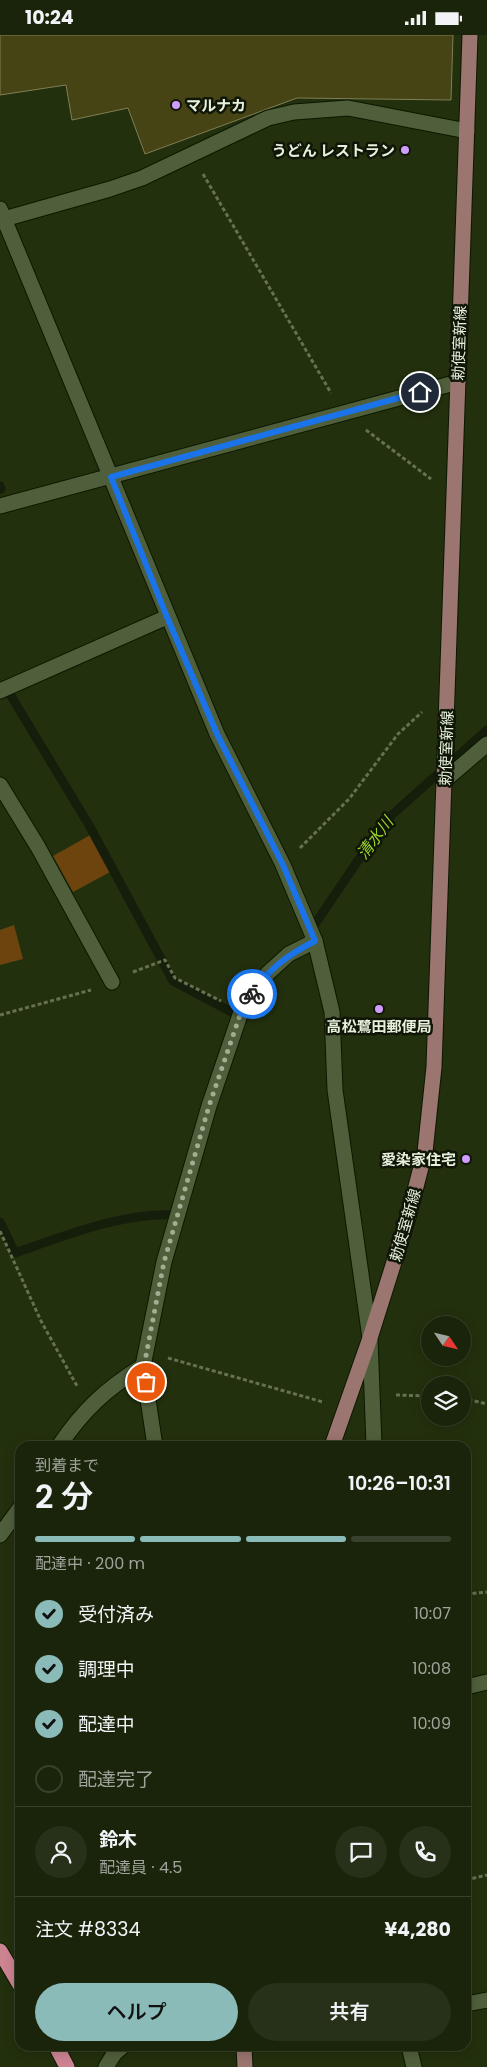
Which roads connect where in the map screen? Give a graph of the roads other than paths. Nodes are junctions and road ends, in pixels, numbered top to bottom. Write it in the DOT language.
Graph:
graph roads {
  1 [pos="470,35"];
  2 [pos="467,131"];
  3 [pos="2,214"];
  4 [pos="458,382"];
  5 [pos="111,477"];
  6 [pos="0,506"];
  7 [pos="167,617"];
  8 [pos="0,691"];
  9 [pos="487,744"];
  10 [pos="445,779"];
  11 [pos="0,785"];
  12 [pos="315,941"];
  13 [pos="112,982"];
  14 [pos="370,1338"];
  15 [pos="144,1366"];
  16 [pos="63,1441"];
  17 [pos="154,1441"];
  18 [pos="334,1441"];
  19 [pos="374,1441"];
  20 [pos="15,1515"];
  21 [pos="0,1535"];
  22 [pos="487,1682"];
  23 [pos="471,1686"];
  24 [pos="0,1951"];
  25 [pos="15,1976"];
  26 [pos="487,2000"];
  27 [pos="471,2003"];
  28 [pos="59,2051"];
  29 [pos="117,2051"];
  30 [pos="244,2051"];
  31 [pos="410,2051"];
  32 [pos="67,2067"];
  33 [pos="106,2067"];
  34 [pos="245,2067"];
  35 [pos="414,2067"];
  1 -- 2 [label="main road, 勅使室新線"];
  2 -- 3 [label="street"];
  2 -- 4 [label="main road, 勅使室新線"];
  3 -- 5 [label="street"];
  4 -- 5 [label="street"];
  4 -- 10 [label="main road, 勅使室新線"];
  5 -- 6 [label="street"];
  5 -- 7 [label="street"];
  7 -- 8 [label="street"];
  7 -- 12 [label="street"];
  9 -- 10 [label="street"];
  10 -- 14 [label="main road, 勅使室新線"];
  11 -- 13 [label="street"];
  12 -- 14 [label="street"];
  12 -- 15 [label="street"];
  14 -- 18 [label="main road, 勅使室新線"];
  14 -- 19 [label="street"];
  15 -- 16 [label="street"];
  15 -- 17 [label="street"];
  20 -- 21 [label="street"];
  22 -- 23 [label="street"];
  24 -- 25 [label="highway"];
  26 -- 27 [label="street"];
  28 -- 32 [label="highway"];
  29 -- 33 [label="street"];
  30 -- 34 [label="main road"];
  31 -- 35 [label="street"];
}
